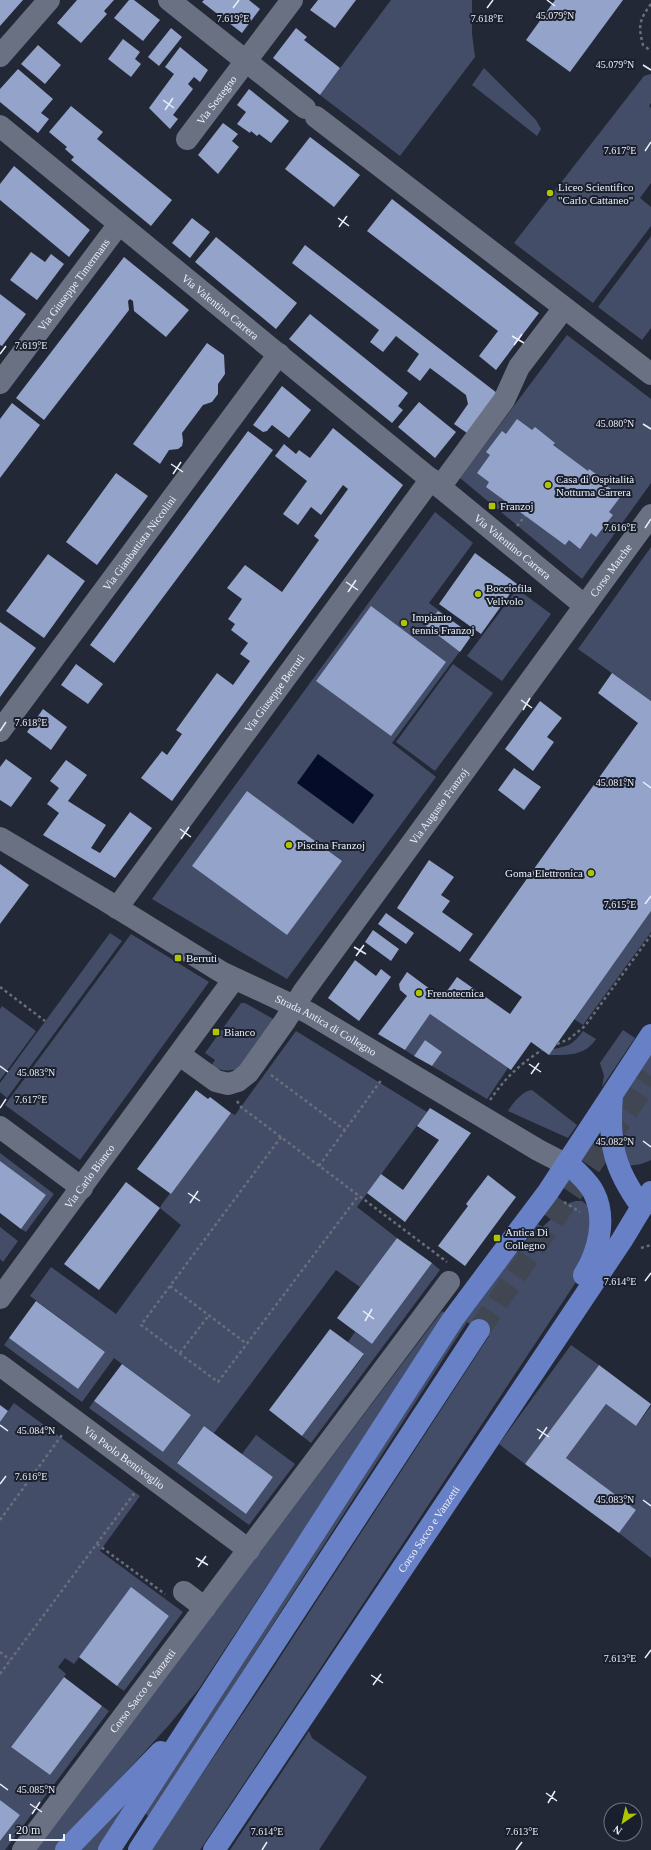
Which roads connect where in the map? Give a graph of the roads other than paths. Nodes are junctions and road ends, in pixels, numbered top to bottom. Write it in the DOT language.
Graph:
graph roads {
  1 [pos="49,0"];
  2 [pos="169,0"];
  3 [pos="292,0"];
  4 [pos="0,56"];
  5 [pos="246,61"];
  6 [pos="0,126"];
  7 [pos="187,139"];
  8 [pos="120,224"];
  9 [pos="564,308"];
  10 [pos="279,354"];
  11 [pos="651,374"];
  12 [pos="0,383"];
  13 [pos="436,483"];
  14 [pos="651,515"];
  15 [pos="585,606"];
  16 [pos="0,731"];
  17 [pos="0,838"];
  18 [pos="117,908"];
  19 [pos="234,980"];
  20 [pos="294,1007"];
  21 [pos="651,1035"];
  22 [pos="180,1054"];
  23 [pos="612,1093"];
  24 [pos="0,1127"];
  25 [pos="571,1167"];
  26 [pos="82,1188"];
  27 [pos="648,1204"];
  28 [pos="449,1282"];
  29 [pos="3,1287"];
  30 [pos="565,1325"];
  31 [pos="479,1330"];
  32 [pos="0,1365"];
  33 [pos="249,1550"];
  34 [pos="175,1593"];
  35 [pos="205,1608"];
  36 [pos="196,1715"];
  37 [pos="23,1850"];
  38 [pos="66,1850"];
  39 [pos="108,1850"];
  40 [pos="139,1850"];
  41 [pos="214,1850"];
  1 -- 4 [label="street"];
  2 -- 5 [label="street"];
  3 -- 5 [label="street, Via Sostegno"];
  5 -- 7 [label="street, Via Sostegno"];
  5 -- 9 [label="street"];
  6 -- 8 [label="street, Via Valentino Carrera"];
  8 -- 10 [label="street, Via Valentino Carrera"];
  8 -- 12 [label="street, Via Giuseppe Timermans"];
  9 -- 11 [label="street"];
  9 -- 13 [label="street"];
  10 -- 13 [label="street, Via Valentino Carrera"];
  10 -- 16 [label="street, Via Gianbattista Niccolini"];
  13 -- 15 [label="street, Via Valentino Carrera"];
  13 -- 18 [label="street, Via Giuseppe Berruti"];
  14 -- 15 [label="street, Corso Marche"];
  15 -- 20 [label="street, Via Augusto Franzoj"];
  17 -- 18 [label="street, Strada Antica di Collegno"];
  18 -- 19 [label="street, Strada Antica di Collegno"];
  19 -- 20 [label="street, Strada Antica di Collegno"];
  19 -- 22 [label="street, Via Carlo Bianco"];
  20 -- 22 [label="street"];
  20 -- 25 [label="street, Strada Antica di Collegno"];
  21 -- 23 [label="main road"];
  22 -- 26 [label="street, Via Carlo Bianco"];
  23 -- 25 [label="main road"];
  23 -- 27 [label="main road"];
  24 -- 26 [label="street"];
  25 -- 27 [label="main road, Strada Antica di Collegno"];
  25 -- 30 [label="main road"];
  25 -- 36 [label="main road"];
  26 -- 29 [label="street, Via Carlo Bianco"];
  27 -- 30 [label="main road, Corso Sacco e Vanzetti"];
  28 -- 33 [label="street, Corso Sacco e Vanzetti"];
  30 -- 41 [label="main road, Corso Sacco e Vanzetti"];
  31 -- 40 [label="main road"];
  32 -- 33 [label="street, Via Paolo Bentivoglio"];
  33 -- 35 [label="street, Corso Sacco e Vanzetti"];
  34 -- 35 [label="street"];
  35 -- 37 [label="street, Corso Sacco e Vanzetti"];
  36 -- 38 [label="main road"];
  36 -- 39 [label="main road"];
}
